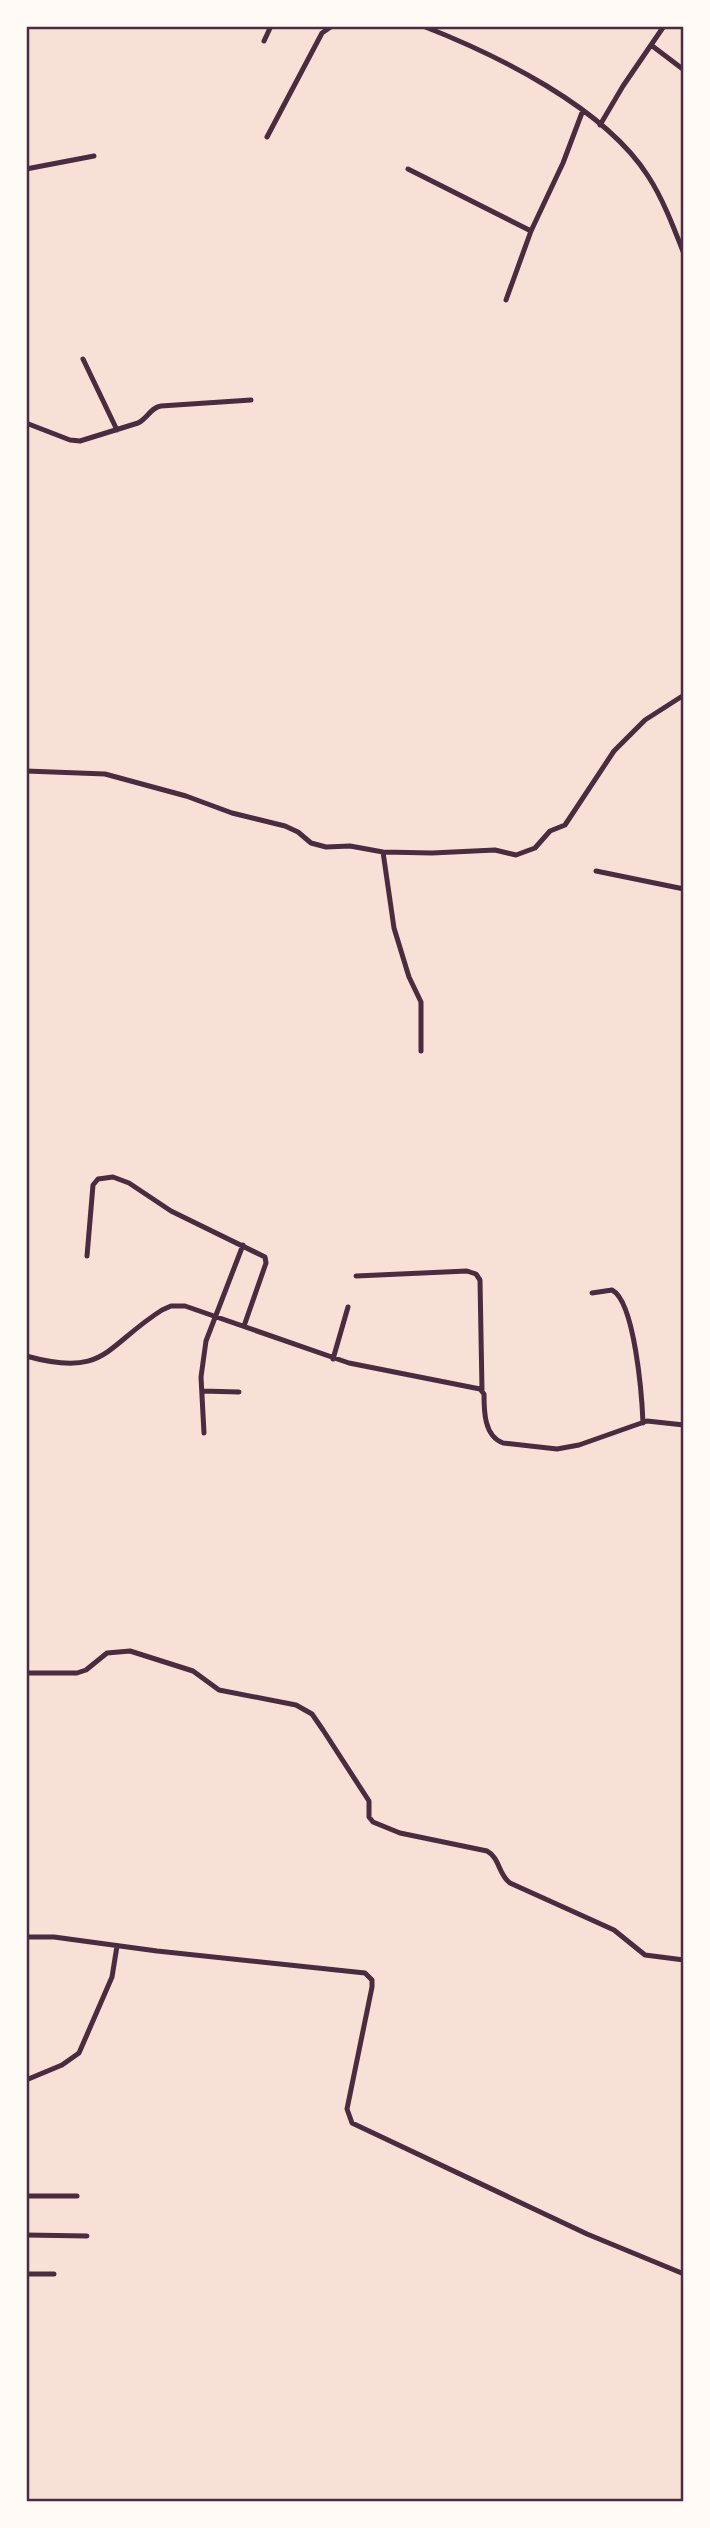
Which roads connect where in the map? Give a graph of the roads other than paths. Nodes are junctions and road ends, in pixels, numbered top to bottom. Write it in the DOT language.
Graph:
graph roads {
  1 [pos="271,26"];
  2 [pos="332,26"];
  3 [pos="423,26"];
  4 [pos="664,26"];
  5 [pos="264,41"];
  6 [pos="651,45"];
  7 [pos="684,70"];
  8 [pos="583,110"];
  9 [pos="600,125"];
  10 [pos="267,137"];
  11 [pos="94,156"];
  12 [pos="26,169"];
  13 [pos="408,169"];
  14 [pos="531,231"];
  15 [pos="684,254"];
  16 [pos="506,300"];
  17 [pos="83,359"];
  18 [pos="251,400"];
  19 [pos="26,423"];
  20 [pos="117,430"];
  21 [pos="684,695"];
  22 [pos="26,771"];
  23 [pos="383,852"];
  24 [pos="596,871"];
  25 [pos="684,888"];
  26 [pos="421,1051"];
  27 [pos="243,1245"];
  28 [pos="87,1256"];
  29 [pos="356,1276"];
  30 [pos="592,1293"];
  31 [pos="348,1307"];
  32 [pos="217,1316"];
  33 [pos="244,1326"];
  34 [pos="26,1356"];
  35 [pos="333,1359"];
  36 [pos="482,1390"];
  37 [pos="202,1391"];
  38 [pos="239,1392"];
  39 [pos="643,1423"];
  40 [pos="684,1425"];
  41 [pos="204,1433"];
  42 [pos="26,1672"];
  43 [pos="26,1937"];
  44 [pos="117,1945"];
  45 [pos="684,1960"];
  46 [pos="26,2080"];
  47 [pos="26,2196"];
  48 [pos="77,2196"];
  49 [pos="26,2235"];
  50 [pos="87,2236"];
  51 [pos="26,2274"];
  52 [pos="54,2274"];
  53 [pos="684,2274"];
  1 -- 5 [label="street"];
  2 -- 10 [label="street"];
  3 -- 8 [label="street"];
  4 -- 6 [label="street"];
  6 -- 7 [label="street"];
  6 -- 9 [label="street"];
  8 -- 9 [label="street"];
  8 -- 14 [label="street"];
  9 -- 15 [label="street"];
  11 -- 12 [label="street"];
  13 -- 14 [label="street"];
  14 -- 16 [label="street"];
  17 -- 20 [label="street"];
  18 -- 20 [label="street"];
  19 -- 20 [label="street"];
  21 -- 23 [label="street"];
  22 -- 23 [label="street"];
  23 -- 26 [label="street"];
  24 -- 25 [label="street"];
  27 -- 28 [label="street"];
  27 -- 32 [label="street"];
  27 -- 33 [label="street"];
  29 -- 36 [label="street"];
  30 -- 39 [label="street"];
  31 -- 35 [label="street"];
  32 -- 33 [label="street"];
  32 -- 34 [label="street"];
  32 -- 37 [label="street"];
  33 -- 35 [label="street"];
  35 -- 36 [label="street"];
  36 -- 39 [label="street"];
  37 -- 38 [label="street"];
  37 -- 41 [label="street"];
  39 -- 40 [label="street"];
  42 -- 45 [label="street"];
  43 -- 44 [label="street"];
  44 -- 46 [label="street"];
  44 -- 53 [label="street"];
  47 -- 48 [label="street"];
  49 -- 50 [label="street"];
  51 -- 52 [label="street"];
}
